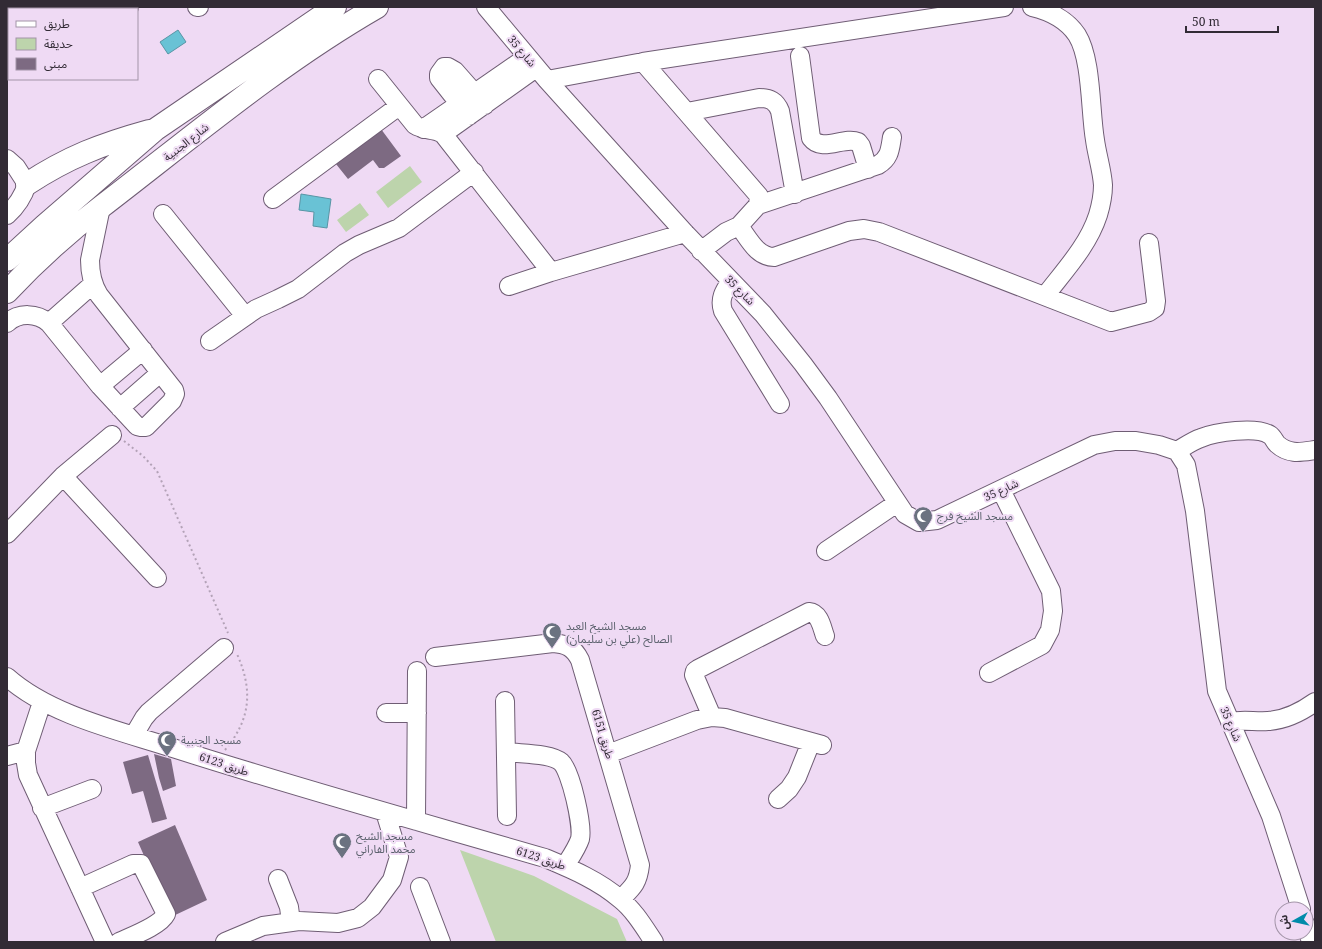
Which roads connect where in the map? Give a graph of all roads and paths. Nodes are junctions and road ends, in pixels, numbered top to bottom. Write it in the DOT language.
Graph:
graph roads {
  1 [pos="377,7"];
  2 [pos="1004,7"];
  3 [pos="1032,7"];
  4 [pos="486,8"];
  5 [pos="330,10"];
  6 [pos="800,56"];
  7 [pos="643,62"];
  8 [pos="536,69"];
  9 [pos="378,79"];
  10 [pos="480,100"];
  11 [pos="399,106"];
  12 [pos="464,110"];
  13 [pos="687,112"];
  14 [pos="156,129"];
  15 [pos="423,129"];
  16 [pos="443,134"];
  17 [pos="892,137"];
  18 [pos="7,159"];
  19 [pos="868,169"];
  20 [pos="474,172"];
  21 [pos="26,184"];
  22 [pos="795,194"];
  23 [pos="273,199"];
  24 [pos="758,205"];
  25 [pos="101,207"];
  26 [pos="11,211"];
  27 [pos="163,214"];
  28 [pos="739,226"];
  29 [pos="685,233"];
  30 [pos="1149,243"];
  31 [pos="706,255"];
  32 [pos="7,260"];
  33 [pos="551,272"];
  34 [pos="731,281"];
  35 [pos="509,286"];
  36 [pos="96,290"];
  37 [pos="7,292"];
  38 [pos="1045,296"];
  39 [pos="245,316"];
  40 [pos="7,323"];
  41 [pos="53,327"];
  42 [pos="210,341"];
  43 [pos="143,350"];
  44 [pos="160,373"];
  45 [pos="100,386"];
  46 [pos="780,404"];
  47 [pos="120,408"];
  48 [pos="112,435"];
  49 [pos="1315,450"];
  50 [pos="1177,451"];
  51 [pos="63,476"];
  52 [pos="1001,490"];
  53 [pos="897,503"];
  54 [pos="7,534"];
  55 [pos="826,550"];
  56 [pos="157,578"];
  57 [pos="825,636"];
  58 [pos="230,647"];
  59 [pos="435,657"];
  60 [pos="417,671"];
  61 [pos="988,673"];
  62 [pos="7,678"];
  63 [pos="505,700"];
  64 [pos="42,702"];
  65 [pos="1315,702"];
  66 [pos="386,713"];
  67 [pos="417,713"];
  68 [pos="712,717"];
  69 [pos="1230,722"];
  70 [pos="134,735"];
  71 [pos="26,751"];
  72 [pos="507,752"];
  73 [pos="608,754"];
  74 [pos="7,756"];
  75 [pos="216,762"];
  76 [pos="92,789"];
  77 [pos="778,799"];
  78 [pos="42,808"];
  79 [pos="385,812"];
  80 [pos="507,816"];
  81 [pos="416,821"];
  82 [pos="565,866"];
  83 [pos="278,879"];
  84 [pos="420,887"];
  85 [pos="80,888"];
  86 [pos="621,899"];
  87 [pos="1298,901"];
  88 [pos="292,922"];
  89 [pos="105,942"];
  90 [pos="119,942"];
  91 [pos="226,942"];
  92 [pos="441,942"];
  93 [pos="654,942"];
  1 -- 25 [label="main road, شارع الجنبية"];
  2 -- 7 [label="street"];
  3 -- 38 [label="street"];
  4 -- 8 [label="street, شارع 35"];
  5 -- 14 [label="main road"];
  6 -- 19 [label="street"];
  7 -- 8 [label="street"];
  7 -- 13 [label="street"];
  8 -- 10 [label="street"];
  8 -- 29 [label="street, شارع 35"];
  9 -- 11 [label="street"];
  10 -- 12 [label="street"];
  10 -- 12 [label="street"];
  11 -- 15 [label="street"];
  11 -- 23 [label="street"];
  12 -- 15 [label="street"];
  12 -- 16 [label="street"];
  13 -- 22 [label="street"];
  13 -- 24 [label="street"];
  14 -- 21 [label="main road"];
  14 -- 32 [label="main road"];
  15 -- 16 [label="street"];
  16 -- 20 [label="street"];
  17 -- 19 [label="street"];
  18 -- 21 [label="street"];
  19 -- 22 [label="street"];
  20 -- 33 [label="street"];
  20 -- 39 [label="street"];
  21 -- 26 [label="street"];
  22 -- 24 [label="street"];
  24 -- 28 [label="street"];
  25 -- 36 [label="street"];
  25 -- 37 [label="main road, شارع الجنبية"];
  27 -- 39 [label="street"];
  28 -- 31 [label="street"];
  28 -- 38 [label="street"];
  29 -- 31 [label="street, شارع 35"];
  29 -- 33 [label="street"];
  30 -- 38 [label="street"];
  31 -- 34 [label="street, شارع 35"];
  33 -- 35 [label="street"];
  34 -- 46 [label="street"];
  34 -- 53 [label="street, شارع 35"];
  36 -- 41 [label="street"];
  36 -- 43 [label="street"];
  39 -- 42 [label="street"];
  40 -- 41 [label="street"];
  41 -- 45 [label="street"];
  43 -- 44 [label="street"];
  43 -- 45 [label="street"];
  44 -- 47 [label="street"];
  44 -- 47 [label="street"];
  45 -- 47 [label="street"];
  48 -- 51 [label="street"];
  48 -- 58 [label="path"];
  49 -- 50 [label="street"];
  50 -- 52 [label="street, شارع 35"];
  50 -- 69 [label="street, شارع 35"];
  51 -- 54 [label="street"];
  51 -- 56 [label="street"];
  52 -- 53 [label="street, شارع 35"];
  52 -- 61 [label="street"];
  53 -- 55 [label="street"];
  57 -- 68 [label="street"];
  58 -- 70 [label="street"];
  58 -- 75 [label="path"];
  59 -- 73 [label="street, طريق 6151"];
  60 -- 67 [label="street"];
  62 -- 64 [label="street, طريق 6123"];
  63 -- 72 [label="street"];
  64 -- 70 [label="street, طريق 6123"];
  64 -- 71 [label="street"];
  65 -- 69 [label="street"];
  66 -- 67 [label="street"];
  67 -- 81 [label="street"];
  68 -- 73 [label="street"];
  68 -- 77 [label="street"];
  69 -- 87 [label="street, شارع 35"];
  70 -- 75 [label="street, طريق 6123"];
  71 -- 74 [label="street"];
  71 -- 78 [label="street"];
  72 -- 80 [label="street"];
  72 -- 82 [label="street"];
  73 -- 86 [label="street, طريق 6151"];
  75 -- 79 [label="street, طريق 6123"];
  76 -- 78 [label="street"];
  78 -- 85 [label="street"];
  79 -- 81 [label="street, طريق 6123"];
  79 -- 88 [label="street"];
  81 -- 82 [label="street, طريق 6123"];
  82 -- 86 [label="street, طريق 6123"];
  83 -- 88 [label="street"];
  84 -- 92 [label="street"];
  85 -- 89 [label="street"];
  85 -- 90 [label="street"];
  86 -- 93 [label="street"];
  88 -- 91 [label="street"];
}
